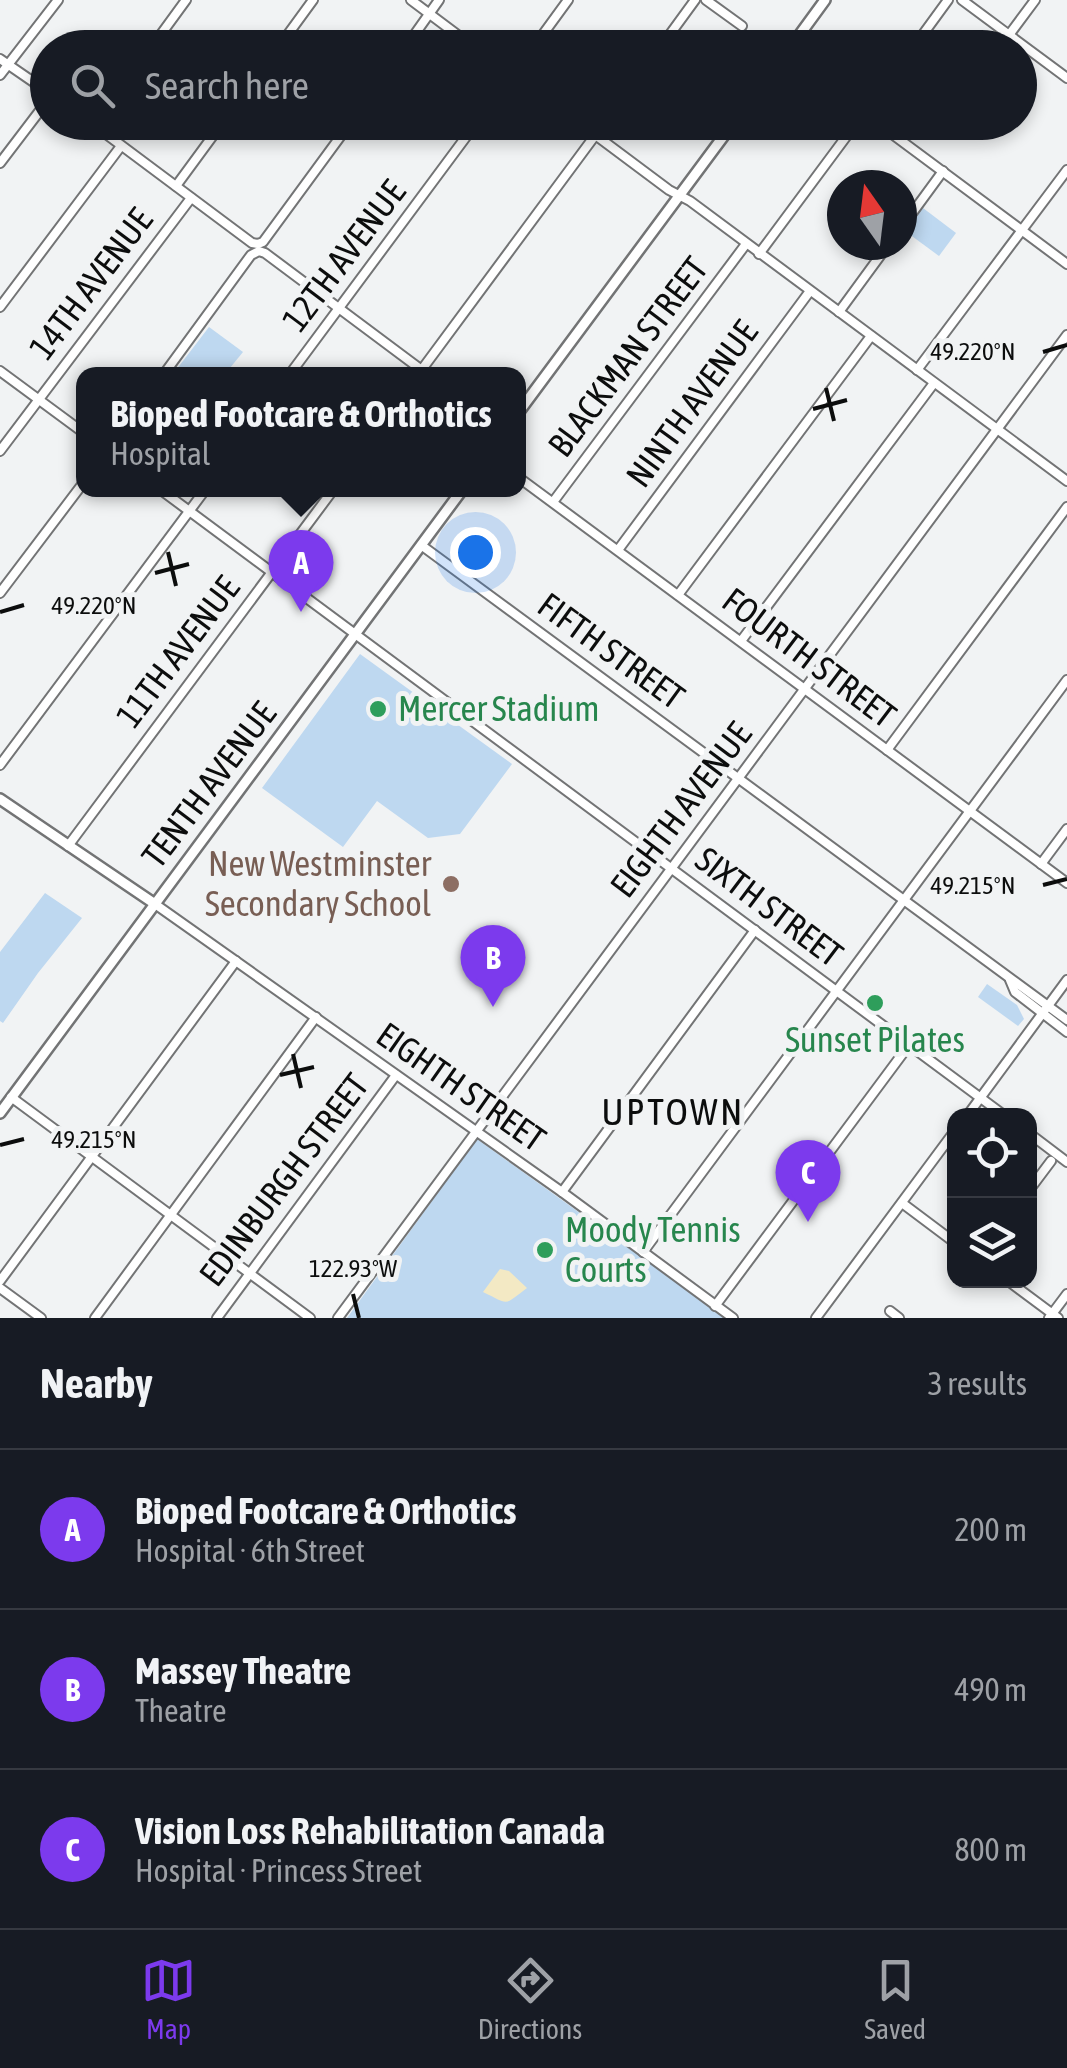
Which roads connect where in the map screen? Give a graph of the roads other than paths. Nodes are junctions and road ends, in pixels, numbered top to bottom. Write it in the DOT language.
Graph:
graph roads {
  1 [pos="58,0"];
  2 [pos="186,0"];
  3 [pos="313,0"];
  4 [pos="411,0"];
  5 [pos="440,0"];
  6 [pos="568,0"];
  7 [pos="696,0"];
  8 [pos="706,0"];
  9 [pos="825,0"];
  10 [pos="948,0"];
  11 [pos="962,0"];
  12 [pos="1034,0"];
  13 [pos="429,14"];
  14 [pos="742,26"];
  15 [pos="35,30"];
  16 [pos="164,30"];
  17 [pos="291,30"];
  18 [pos="418,30"];
  19 [pos="451,30"];
  20 [pos="546,30"];
  21 [pos="674,30"];
  22 [pos="803,30"];
  23 [pos="926,30"];
  24 [pos="1002,30"];
  25 [pos="1013,30"];
  26 [pos="30,37"];
  27 [pos="1037,55"];
  28 [pos="0,59"];
  29 [pos="1067,64"];
  30 [pos="9,65"];
  31 [pos="0,75"];
  32 [pos="1064,75"];
  33 [pos="30,80"];
  34 [pos="30,124"];
  35 [pos="113,140"];
  36 [pos="210,140"];
  37 [pos="339,140"];
  38 [pos="464,140"];
  39 [pos="591,140"];
  40 [pos="602,140"];
  41 [pos="721,140"];
  42 [pos="844,140"];
  43 [pos="901,140"];
  44 [pos="121,146"];
  45 [pos="0,163"];
  46 [pos="1067,170"];
  47 [pos="943,171"];
  48 [pos="176,186"];
  49 [pos="680,196"];
  50 [pos="190,198"];
  51 [pos="917,206"];
  52 [pos="1022,230"];
  53 [pos="746,244"];
  54 [pos="259,248"];
  55 [pos="760,254"];
  56 [pos="877,260"];
  57 [pos="1067,264"];
  58 [pos="810,291"];
  59 [pos="0,307"];
  60 [pos="340,309"];
  61 [pos="838,312"];
  62 [pos="1067,334"];
  63 [pos="870,336"];
  64 [pos="169,367"];
  65 [pos="295,367"];
  66 [pos="414,367"];
  67 [pos="426,367"];
  68 [pos="917,370"];
  69 [pos="0,371"];
  70 [pos="934,383"];
  71 [pos="39,400"];
  72 [pos="526,402"];
  73 [pos="76,427"];
  74 [pos="997,429"];
  75 [pos="0,451"];
  76 [pos="1067,481"];
  77 [pos="526,483"];
  78 [pos="76,492"];
  79 [pos="170,497"];
  80 [pos="199,497"];
  81 [pos="327,497"];
  82 [pos="457,497"];
  83 [pos="553,502"];
  84 [pos="1067,507"];
  85 [pos="189,510"];
  86 [pos="421,544"];
  87 [pos="618,550"];
  88 [pos="272,572"];
  89 [pos="1,590"];
  90 [pos="678,595"];
  91 [pos="355,634"];
  92 [pos="741,641"];
  93 [pos="1067,680"];
  94 [pos="805,689"];
  95 [pos="887,750"];
  96 [pos="0,765"];
  97 [pos="737,778"];
  98 [pos="0,800"];
  99 [pos="970,811"];
  100 [pos="1067,829"];
  101 [pos="68,846"];
  102 [pos="1041,864"];
  103 [pos="671,868"];
  104 [pos="1067,883"];
  105 [pos="903,902"];
  106 [pos="155,904"];
  107 [pos="755,930"];
  108 [pos="236,961"];
  109 [pos="1067,980"];
  110 [pos="836,991"];
  111 [pos="1045,1010"];
  112 [pos="316,1018"];
  113 [pos="1067,1020"];
  114 [pos="1067,1032"];
  115 [pos="909,1045"];
  116 [pos="396,1075"];
  117 [pos="11,1097"];
  118 [pos="980,1097"];
  119 [pos="972,1108"];
  120 [pos="994,1108"];
  121 [pos="0,1112"];
  122 [pos="477,1132"];
  123 [pos="1037,1139"];
  124 [pos="947,1142"];
  125 [pos="91,1156"];
  126 [pos="1051,1160"];
  127 [pos="1067,1162"];
  128 [pos="1037,1179"];
  129 [pos="562,1192"];
  130 [pos="902,1203"];
  131 [pos="171,1215"];
  132 [pos="947,1237"];
  133 [pos="643,1252"];
  134 [pos="250,1274"];
  135 [pos="0,1284"];
  136 [pos="1017,1288"];
  137 [pos="1067,1294"];
  138 [pos="715,1306"];
  139 [pos="890,1312"];
  140 [pos="1053,1317"];
  141 [pos="40,1318"];
  142 [pos="95,1318"];
  143 [pos="216,1318"];
  144 [pos="310,1318"];
  145 [pos="338,1318"];
  146 [pos="733,1318"];
  147 [pos="816,1318"];
  148 [pos="899,1318"];
  1 -- 15 [label="street"];
  2 -- 16 [label="street"];
  3 -- 17 [label="street"];
  4 -- 13 [label="street"];
  5 -- 13 [label="street"];
  6 -- 20 [label="street"];
  7 -- 21 [label="street"];
  8 -- 14 [label="street"];
  9 -- 22 [label="main road"];
  10 -- 23 [label="street"];
  11 -- 24 [label="street"];
  12 -- 25 [label="street"];
  13 -- 18 [label="street"];
  13 -- 19 [label="street"];
  26 -- 30 [label="street"];
  27 -- 32 [label="street"];
  28 -- 30 [label="street"];
  29 -- 32 [label="street"];
  30 -- 31 [label="street"];
  30 -- 33 [label="street"];
  34 -- 45 [label="street"];
  35 -- 44 [label="street"];
  36 -- 48 [label="street, 14TH AVENUE"];
  37 -- 54 [label="street"];
  38 -- 60 [label="street, 12TH AVENUE"];
  39 -- 67 [label="street"];
  40 -- 49 [label="street"];
  41 -- 49 [label="main road"];
  42 -- 55 [label="street"];
  43 -- 47 [label="street"];
  44 -- 48 [label="street"];
  44 -- 59 [label="street"];
  46 -- 52 [label="street"];
  47 -- 51 [label="street"];
  47 -- 52 [label="street"];
  48 -- 50 [label="street"];
  49 -- 53 [label="street"];
  49 -- 72 [label="main road"];
  50 -- 54 [label="street"];
  50 -- 71 [label="street, 14TH AVENUE"];
  52 -- 57 [label="street"];
  52 -- 68 [label="street"];
  53 -- 55 [label="street"];
  53 -- 83 [label="street, BLACKMAN STREET"];
  54 -- 60 [label="street"];
  54 -- 64 [label="street"];
  55 -- 58 [label="street"];
  56 -- 61 [label="street"];
  58 -- 61 [label="street"];
  58 -- 87 [label="street, NINTH AVENUE"];
  60 -- 65 [label="street, 12TH AVENUE"];
  60 -- 66 [label="street"];
  61 -- 63 [label="street"];
  62 -- 74 [label="street, EIGHTH AVENUE"];
  63 -- 68 [label="street"];
  63 -- 90 [label="street"];
  68 -- 70 [label="street"];
  69 -- 71 [label="street"];
  70 -- 74 [label="street"];
  70 -- 92 [label="street"];
  71 -- 73 [label="street"];
  71 -- 75 [label="street, 14TH AVENUE"];
  74 -- 76 [label="street"];
  74 -- 94 [label="street, EIGHTH AVENUE"];
  77 -- 83 [label="street, FOURTH STREET"];
  78 -- 89 [label="street"];
  79 -- 85 [label="street, SIXTH STREET"];
  80 -- 85 [label="street"];
  81 -- 88 [label="street, 11TH AVENUE"];
  82 -- 86 [label="main road, TENTH AVENUE"];
  83 -- 87 [label="street, FOURTH STREET"];
  84 -- 95 [label="street"];
  85 -- 88 [label="street, SIXTH STREET"];
  85 -- 96 [label="street"];
  86 -- 91 [label="main road, TENTH AVENUE"];
  86 -- 97 [label="street, FIFTH STREET"];
  87 -- 90 [label="street, FOURTH STREET"];
  88 -- 91 [label="street, SIXTH STREET"];
  88 -- 101 [label="street, 11TH AVENUE"];
  90 -- 92 [label="street, FOURTH STREET"];
  91 -- 103 [label="street, SIXTH STREET"];
  91 -- 106 [label="main road, TENTH AVENUE"];
  92 -- 94 [label="street, FOURTH STREET"];
  93 -- 99 [label="street"];
  94 -- 95 [label="street, FOURTH STREET"];
  94 -- 97 [label="street, EIGHTH AVENUE"];
  95 -- 99 [label="street, FOURTH STREET"];
  97 -- 103 [label="street, EIGHTH AVENUE"];
  97 -- 105 [label="street, FIFTH STREET"];
  98 -- 101 [label="main road"];
  99 -- 102 [label="street, FOURTH STREET"];
  99 -- 105 [label="street"];
  100 -- 102 [label="street"];
  101 -- 106 [label="main road"];
  102 -- 104 [label="street, FOURTH STREET"];
  103 -- 107 [label="street, SIXTH STREET"];
  103 -- 122 [label="street, EIGHTH AVENUE"];
  105 -- 110 [label="street"];
  105 -- 111 [label="street, FIFTH STREET"];
  106 -- 108 [label="street, EIGHTH STREET"];
  106 -- 117 [label="main road, TENTH AVENUE"];
  107 -- 110 [label="street, SIXTH STREET"];
  107 -- 129 [label="street"];
  108 -- 112 [label="street, EIGHTH STREET"];
  108 -- 125 [label="street"];
  109 -- 111 [label="street"];
  110 -- 115 [label="street, SIXTH STREET"];
  110 -- 133 [label="street"];
  111 -- 113 [label="street, FIFTH STREET"];
  111 -- 114 [label="street, FIFTH STREET"];
  111 -- 118 [label="street"];
  112 -- 116 [label="street, EIGHTH STREET"];
  112 -- 131 [label="street"];
  115 -- 118 [label="street, SIXTH STREET"];
  115 -- 138 [label="street"];
  116 -- 122 [label="street, EIGHTH STREET"];
  116 -- 134 [label="street, EDINBURGH STREET"];
  117 -- 121 [label="main road, TENTH AVENUE"];
  117 -- 125 [label="street"];
  118 -- 119 [label="street"];
  118 -- 120 [label="street, SIXTH STREET"];
  122 -- 129 [label="street, EIGHTH STREET"];
  122 -- 145 [label="street, EIGHTH AVENUE"];
  123 -- 127 [label="street"];
  124 -- 130 [label="street"];
  125 -- 131 [label="street"];
  125 -- 135 [label="street"];
  126 -- 128 [label="street"];
  129 -- 133 [label="street, EIGHTH STREET"];
  130 -- 132 [label="street"];
  130 -- 147 [label="street"];
  131 -- 134 [label="street"];
  131 -- 142 [label="street"];
  133 -- 138 [label="street, EIGHTH STREET"];
  134 -- 143 [label="street, EDINBURGH STREET"];
  134 -- 144 [label="street"];
  135 -- 141 [label="street"];
  136 -- 140 [label="street"];
  137 -- 140 [label="street"];
  138 -- 146 [label="street, EIGHTH STREET"];
  139 -- 148 [label="street"];
}
